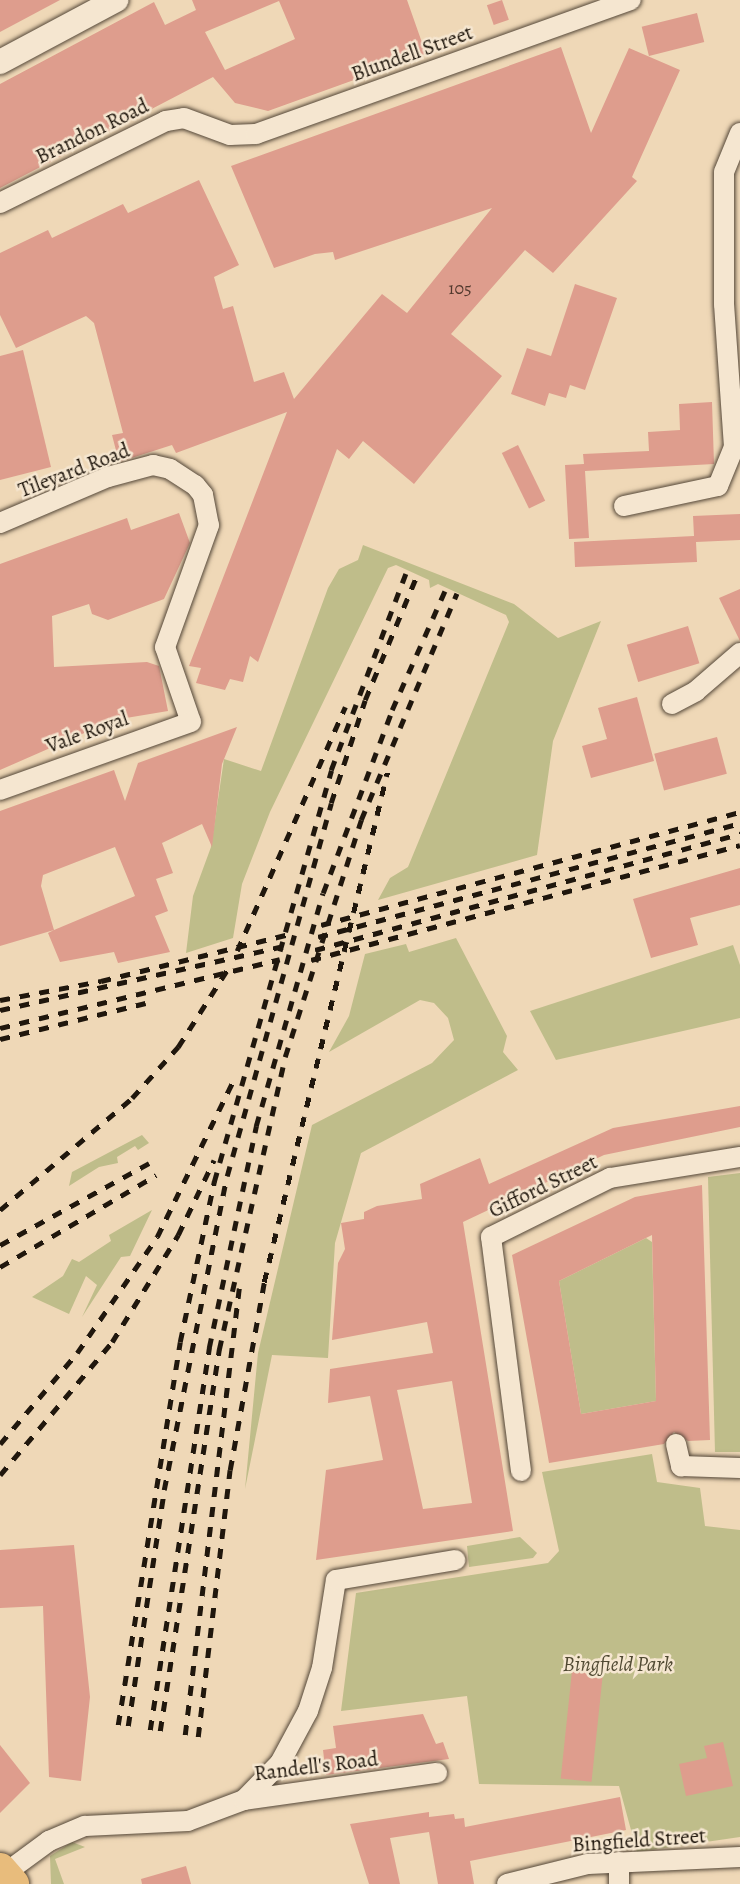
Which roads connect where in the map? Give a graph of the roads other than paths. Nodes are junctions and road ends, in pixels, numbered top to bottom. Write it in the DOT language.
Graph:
graph roads {
  1 [pos="116,0"];
  2 [pos="631,0"];
  3 [pos="0,62"];
  4 [pos="208,126"];
  5 [pos="740,133"];
  6 [pos="732,172"];
  7 [pos="0,203"];
  8 [pos="732,304"];
  9 [pos="737,447"];
  10 [pos="624,506"];
  11 [pos="0,523"];
  12 [pos="740,653"];
  13 [pos="672,704"];
  14 [pos="192,722"];
  15 [pos="0,790"];
  16 [pos="740,1157"];
  17 [pos="676,1444"];
  18 [pos="740,1468"];
  19 [pos="521,1471"];
  20 [pos="455,1560"];
  21 [pos="437,1773"];
  22 [pos="244,1800"];
  23 [pos="740,1857"];
  24 [pos="620,1862"];
  25 [pos="4,1876"];
  26 [pos="507,1884"];
  27 [pos="619,1884"];
  1 -- 3 [label="street"];
  2 -- 4 [label="street, Blundell Street"];
  4 -- 7 [label="street, Brandon Road"];
  5 -- 6 [label="street"];
  6 -- 8 [label="street"];
  8 -- 9 [label="street"];
  9 -- 10 [label="street"];
  11 -- 14 [label="street, Tileyard Road"];
  12 -- 13 [label="street"];
  14 -- 15 [label="street, Vale Royal"];
  16 -- 19 [label="street, Gifford Street"];
  17 -- 18 [label="street"];
  20 -- 22 [label="street"];
  21 -- 22 [label="street, Randell's Road"];
  22 -- 25 [label="street, Randell's Road"];
  23 -- 24 [label="street, Bingfield Street"];
  24 -- 26 [label="street, Bingfield Street"];
  24 -- 27 [label="street"];
}
